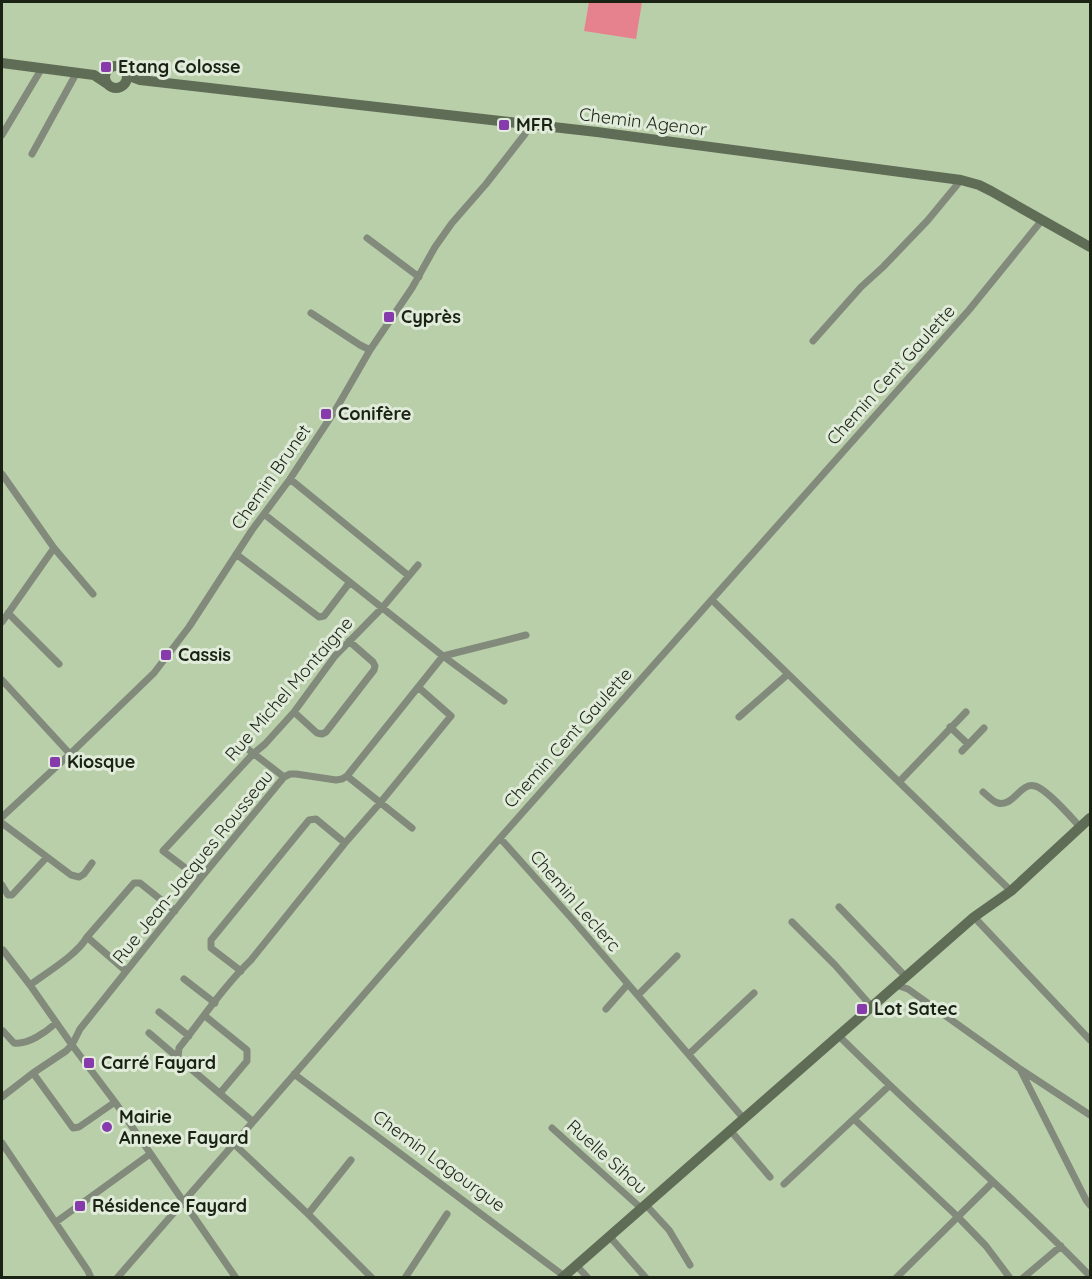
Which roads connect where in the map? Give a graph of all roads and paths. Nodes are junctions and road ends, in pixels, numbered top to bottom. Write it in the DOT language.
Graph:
graph roads {
  1 [pos="2,63"];
  2 [pos="42,68"];
  3 [pos="107,71"];
  4 [pos="76,72"];
  5 [pos="94,75"];
  6 [pos="126,79"];
  7 [pos="106,83"];
  8 [pos="529,124"];
  9 [pos="2,135"];
  10 [pos="32,154"];
  11 [pos="961,180"];
  12 [pos="1042,220"];
  13 [pos="368,238"];
  14 [pos="1090,247"];
  15 [pos="419,277"];
  16 [pos="311,313"];
  17 [pos="813,341"];
  18 [pos="370,350"];
  19 [pos="2,474"];
  20 [pos="290,479"];
  21 [pos="264,514"];
  22 [pos="54,548"];
  23 [pos="236,554"];
  24 [pos="418,565"];
  25 [pos="409,576"];
  26 [pos="350,582"];
  27 [pos="93,594"];
  28 [pos="712,600"];
  29 [pos="382,608"];
  30 [pos="8,613"];
  31 [pos="2,622"];
  32 [pos="526,634"];
  33 [pos="349,641"];
  34 [pos="443,656"];
  35 [pos="59,664"];
  36 [pos="788,674"];
  37 [pos="2,680"];
  38 [pos="417,687"];
  39 [pos="504,701"];
  40 [pos="294,712"];
  41 [pos="966,712"];
  42 [pos="739,717"];
  43 [pos="950,727"];
  44 [pos="984,728"];
  45 [pos="240,743"];
  46 [pos="968,744"];
  47 [pos="962,750"];
  48 [pos="70,754"];
  49 [pos="253,754"];
  50 [pos="346,776"];
  51 [pos="284,777"];
  52 [pos="899,782"];
  53 [pos="983,792"];
  54 [pos="380,803"];
  55 [pos="2,817"];
  56 [pos="1090,819"];
  57 [pos="2,823"];
  58 [pos="1080,827"];
  59 [pos="412,828"];
  60 [pos="500,838"];
  61 [pos="345,843"];
  62 [pos="47,857"];
  63 [pos="92,863"];
  64 [pos="200,879"];
  65 [pos="2,885"];
  66 [pos="1011,891"];
  67 [pos="839,907"];
  68 [pos="175,910"];
  69 [pos="974,917"];
  70 [pos="792,922"];
  71 [pos="87,937"];
  72 [pos="3,950"];
  73 [pos="677,956"];
  74 [pos="240,970"];
  75 [pos="126,971"];
  76 [pos="906,977"];
  77 [pos="184,979"];
  78 [pos="628,984"];
  79 [pos="30,985"];
  80 [pos="896,985"];
  81 [pos="754,993"];
  82 [pos="638,995"];
  83 [pos="215,1003"];
  84 [pos="872,1007"];
  85 [pos="606,1009"];
  86 [pos="159,1012"];
  87 [pos="205,1016"];
  88 [pos="57,1023"];
  89 [pos="3,1031"];
  90 [pos="149,1033"];
  91 [pos="189,1035"];
  92 [pos="839,1036"];
  93 [pos="1090,1040"];
  94 [pos="72,1045"];
  95 [pos="689,1054"];
  96 [pos="178,1058"];
  97 [pos="1020,1069"];
  98 [pos="33,1073"];
  99 [pos="294,1074"];
  100 [pos="889,1086"];
  101 [pos="220,1093"];
  102 [pos="2,1097"];
  103 [pos="115,1102"];
  104 [pos="1090,1114"];
  105 [pos="744,1119"];
  106 [pos="854,1119"];
  107 [pos="252,1121"];
  108 [pos="552,1128"];
  109 [pos="730,1130"];
  110 [pos="2,1143"];
  111 [pos="233,1143"];
  112 [pos="150,1154"];
  113 [pos="351,1160"];
  114 [pos="770,1177"];
  115 [pos="993,1182"];
  116 [pos="784,1184"];
  117 [pos="183,1200"];
  118 [pos="1090,1205"];
  119 [pos="644,1207"];
  120 [pos="308,1214"];
  121 [pos="447,1214"];
  122 [pos="958,1217"];
  123 [pos="56,1222"];
  124 [pos="610,1237"];
  125 [pos="1061,1246"];
  126 [pos="576,1265"];
  127 [pos="690,1265"];
  128 [pos="1090,1276"];
  129 [pos="562,1277"];
  130 [pos="91,1278"];
  131 [pos="117,1278"];
  132 [pos="236,1278"];
  133 [pos="372,1278"];
  134 [pos="405,1278"];
  135 [pos="588,1278"];
  136 [pos="646,1278"];
  137 [pos="896,1278"];
  138 [pos="1010,1278"];
  139 [pos="1023,1278"];
  1 -- 2 [label="main road, Chemin Agenor"];
  2 -- 4 [label="main road, Chemin Agenor"];
  2 -- 9 [label="street"];
  3 -- 5 [label="main road, Chemin Agenor"];
  3 -- 6 [label="main road, Chemin Agenor"];
  3 -- 7 [label="main road"];
  4 -- 5 [label="main road, Chemin Agenor"];
  4 -- 10 [label="street"];
  5 -- 7 [label="main road, Chemin Agenor"];
  6 -- 7 [label="main road, Chemin Agenor"];
  6 -- 8 [label="main road, Chemin Agenor"];
  8 -- 11 [label="main road, Chemin Agenor"];
  8 -- 15 [label="street, Chemin Brunet"];
  11 -- 12 [label="main road, Chemin Agenor"];
  11 -- 17 [label="street"];
  12 -- 14 [label="main road, Chemin Agenor"];
  12 -- 28 [label="street, Chemin Cent Gaulette"];
  13 -- 15 [label="street"];
  15 -- 18 [label="street, Chemin Brunet"];
  16 -- 18 [label="street"];
  18 -- 20 [label="street, Chemin Brunet"];
  19 -- 22 [label="street"];
  20 -- 21 [label="street, Chemin Brunet"];
  20 -- 25 [label="street"];
  21 -- 23 [label="street, Chemin Brunet"];
  21 -- 26 [label="street"];
  22 -- 27 [label="street"];
  22 -- 30 [label="street"];
  23 -- 26 [label="street"];
  23 -- 48 [label="street, Chemin Brunet"];
  24 -- 25 [label="street, Rue Michel Montaigne"];
  25 -- 29 [label="street, Rue Michel Montaigne"];
  26 -- 29 [label="street"];
  28 -- 36 [label="street"];
  28 -- 60 [label="street, Chemin Cent Gaulette"];
  29 -- 33 [label="street, Rue Michel Montaigne"];
  29 -- 34 [label="street"];
  30 -- 31 [label="street"];
  30 -- 35 [label="street"];
  32 -- 34 [label="street"];
  33 -- 40 [label="street, Rue Michel Montaigne"];
  33 -- 40 [label="street"];
  34 -- 38 [label="street"];
  34 -- 39 [label="street"];
  36 -- 42 [label="street"];
  36 -- 52 [label="street"];
  37 -- 48 [label="street"];
  38 -- 50 [label="street"];
  38 -- 54 [label="street"];
  40 -- 49 [label="street, Rue Michel Montaigne"];
  41 -- 43 [label="street"];
  43 -- 46 [label="street"];
  43 -- 52 [label="street"];
  44 -- 46 [label="street"];
  45 -- 49 [label="street"];
  46 -- 47 [label="street"];
  48 -- 55 [label="street, Chemin Brunet"];
  49 -- 51 [label="street"];
  49 -- 64 [label="street, Rue Michel Montaigne"];
  50 -- 51 [label="street, Rue Jean-Jacques Rousseau"];
  50 -- 54 [label="street"];
  51 -- 64 [label="street, Rue Jean-Jacques Rousseau"];
  52 -- 66 [label="street"];
  53 -- 58 [label="street"];
  54 -- 59 [label="street"];
  54 -- 61 [label="street"];
  56 -- 58 [label="main road, Chemin Lagourgue"];
  57 -- 62 [label="street"];
  58 -- 66 [label="main road, Chemin Lagourgue"];
  60 -- 78 [label="street, Chemin Leclerc"];
  60 -- 99 [label="street, Chemin Cent Gaulette"];
  61 -- 74 [label="street"];
  61 -- 74 [label="street"];
  62 -- 63 [label="street"];
  62 -- 65 [label="street"];
  64 -- 68 [label="street, Rue Jean-Jacques Rousseau"];
  66 -- 69 [label="main road, Chemin Lagourgue"];
  67 -- 76 [label="street"];
  68 -- 71 [label="street"];
  68 -- 75 [label="street, Rue Jean-Jacques Rousseau"];
  69 -- 76 [label="main road, Chemin Lagourgue"];
  69 -- 93 [label="street"];
  70 -- 84 [label="street"];
  71 -- 75 [label="street"];
  71 -- 79 [label="street"];
  72 -- 79 [label="street"];
  73 -- 82 [label="street"];
  74 -- 83 [label="street"];
  75 -- 94 [label="street, Rue Jean-Jacques Rousseau"];
  76 -- 80 [label="main road, Chemin Lagourgue"];
  77 -- 83 [label="street"];
  78 -- 82 [label="street, Chemin Leclerc"];
  78 -- 85 [label="street"];
  79 -- 88 [label="street"];
  80 -- 84 [label="main road, Chemin Lagourgue"];
  80 -- 97 [label="street"];
  81 -- 95 [label="street"];
  82 -- 95 [label="street, Chemin Leclerc"];
  83 -- 87 [label="street"];
  84 -- 92 [label="main road, Chemin Lagourgue"];
  86 -- 91 [label="street"];
  87 -- 91 [label="street"];
  87 -- 101 [label="street"];
  88 -- 89 [label="street"];
  88 -- 94 [label="street"];
  90 -- 96 [label="street"];
  91 -- 96 [label="street"];
  92 -- 100 [label="street"];
  92 -- 105 [label="main road, Chemin Lagourgue"];
  94 -- 98 [label="street"];
  94 -- 103 [label="street"];
  95 -- 105 [label="street, Chemin Leclerc"];
  96 -- 101 [label="street"];
  97 -- 104 [label="street"];
  97 -- 118 [label="street"];
  98 -- 102 [label="street"];
  98 -- 103 [label="street"];
  99 -- 107 [label="street, Chemin Cent Gaulette"];
  99 -- 129 [label="street, Chemin Lagourgue"];
  100 -- 106 [label="street"];
  100 -- 115 [label="street"];
  101 -- 107 [label="street"];
  103 -- 112 [label="street"];
  105 -- 109 [label="main road, Chemin Lagourgue"];
  106 -- 116 [label="street"];
  106 -- 122 [label="street"];
  107 -- 111 [label="street, Chemin Cent Gaulette"];
  108 -- 119 [label="street, Ruelle Sihou"];
  109 -- 114 [label="street"];
  109 -- 119 [label="main road, Chemin Lagourgue"];
  110 -- 123 [label="street"];
  111 -- 117 [label="street, Chemin Cent Gaulette"];
  111 -- 120 [label="street"];
  112 -- 117 [label="street"];
  112 -- 123 [label="street"];
  113 -- 120 [label="street"];
  115 -- 122 [label="street"];
  115 -- 125 [label="street"];
  117 -- 131 [label="street, Chemin Cent Gaulette"];
  117 -- 132 [label="street"];
  119 -- 124 [label="main road, Chemin Lagourgue"];
  119 -- 127 [label="street"];
  120 -- 133 [label="street"];
  121 -- 134 [label="street"];
  122 -- 137 [label="street"];
  122 -- 138 [label="street"];
  123 -- 130 [label="street"];
  124 -- 126 [label="main road, Chemin Lagourgue"];
  124 -- 136 [label="street"];
  125 -- 128 [label="street"];
  125 -- 139 [label="street"];
  126 -- 129 [label="main road, Chemin Lagourgue"];
  126 -- 135 [label="street"];
}
